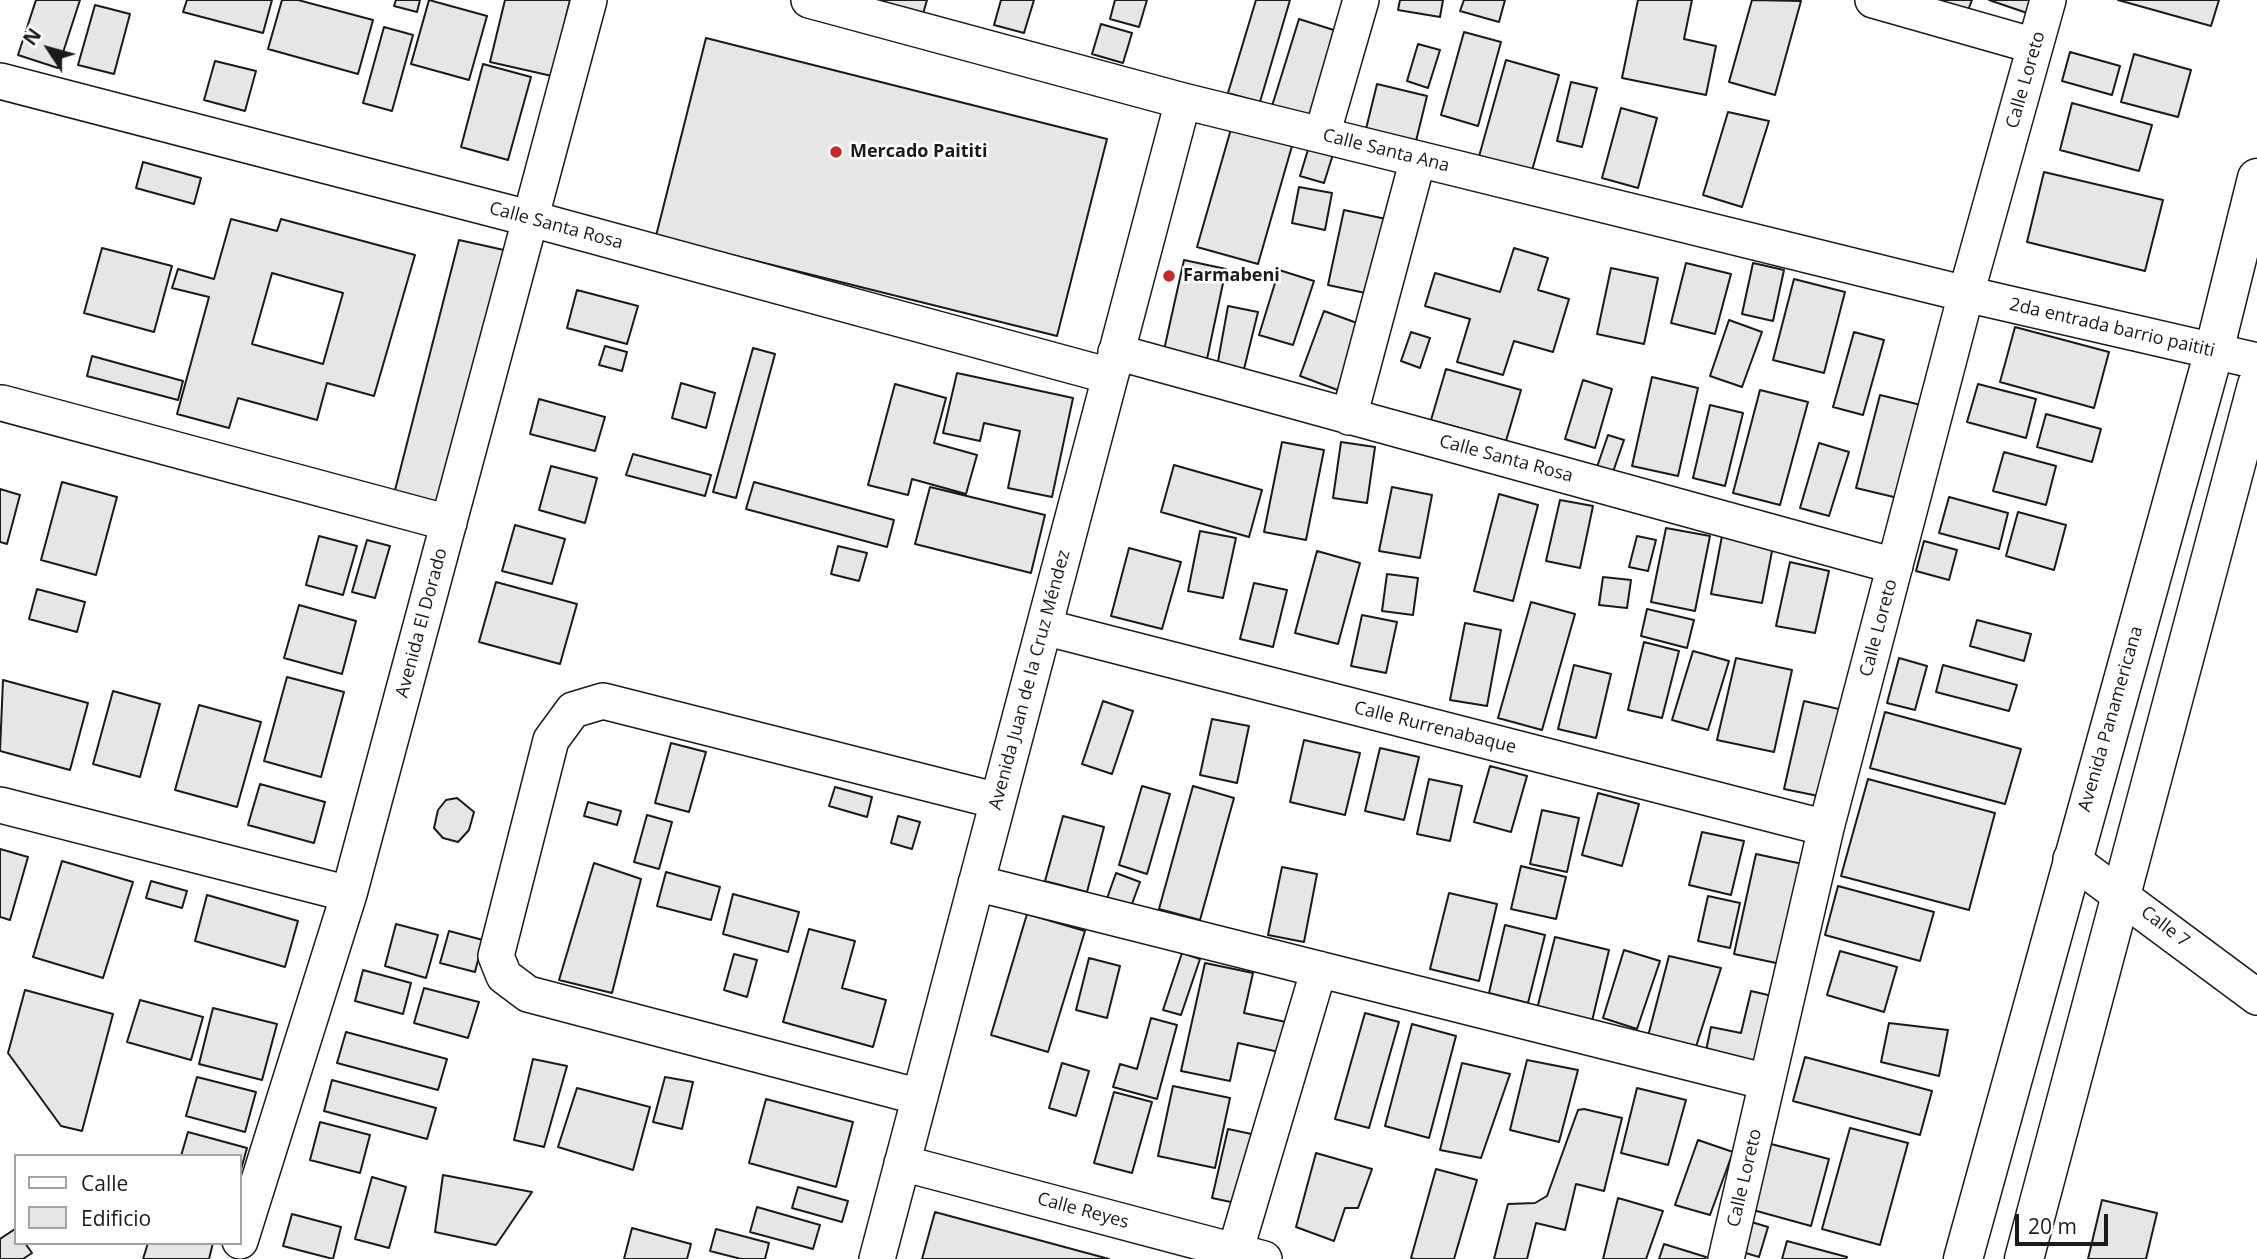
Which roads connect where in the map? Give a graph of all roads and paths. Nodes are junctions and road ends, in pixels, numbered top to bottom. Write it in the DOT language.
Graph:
graph roads {
  1 [pos="589,0"];
  2 [pos="809,0"];
  3 [pos="1361,0"];
  4 [pos="1873,0"];
  5 [pos="2048,0"];
  6 [pos="2035,46"];
  7 [pos="0,81"];
  8 [pos="1182,101"];
  9 [pos="1322,135"];
  10 [pos="1418,159"];
  11 [pos="2257,178"];
  12 [pos="532,219"];
  13 [pos="1966,294"];
  14 [pos="2214,351"];
  15 [pos="2257,361"];
  16 [pos="1113,364"];
  17 [pos="2257,385"];
  18 [pos="2,403"];
  19 [pos="1349,417"];
  20 [pos="449,523"];
  21 [pos="1895,566"];
  22 [pos="1044,627"];
  23 [pos="998,801"];
  24 [pos="0,805"];
  25 [pos="1826,828"];
  26 [pos="2071,859"];
  27 [pos="976,883"];
  28 [pos="349,894"];
  29 [pos="2122,895"];
  30 [pos="1319,970"];
  31 [pos="2257,997"];
  32 [pos="1767,1082"];
  33 [pos="920,1097"];
  34 [pos="902,1163"];
  35 [pos="242,1233"];
  36 [pos="1249,1255"];
  37 [pos="877,1259"];
  38 [pos="1726,1259"];
  39 [pos="1963,1259"];
  40 [pos="2024,1259"];
  1 -- 12 [label="street, Avenida El Dorado"];
  2 -- 8 [label="street, Calle Santa Ana"];
  3 -- 9 [label="street"];
  4 -- 6 [label="street"];
  5 -- 6 [label="street, Calle Loreto"];
  6 -- 13 [label="street, Calle Loreto"];
  7 -- 12 [label="street, Calle Santa Rosa"];
  8 -- 9 [label="street, Calle Santa Ana"];
  8 -- 16 [label="street, Avenida Juan de la Cruz Méndez"];
  9 -- 10 [label="street, Calle Santa Ana"];
  10 -- 13 [label="street, Calle Santa Ana"];
  10 -- 19 [label="street"];
  11 -- 14 [label="highway, Avenida Panamericana"];
  12 -- 16 [label="street, Calle Santa Rosa"];
  12 -- 20 [label="street, Avenida El Dorado"];
  13 -- 14 [label="street, 2da entrada barrio paititi"];
  13 -- 21 [label="street, Calle Loreto"];
  14 -- 15 [label="street, 2da entrada barrio paititi"];
  14 -- 26 [label="highway, Avenida Panamericana"];
  16 -- 19 [label="street, Calle Santa Rosa"];
  16 -- 22 [label="street, Avenida Juan de la Cruz Méndez"];
  17 -- 29 [label="highway"];
  18 -- 20 [label="street"];
  19 -- 21 [label="street, Calle Santa Rosa"];
  20 -- 28 [label="street, Avenida El Dorado"];
  21 -- 25 [label="street, Calle Loreto"];
  22 -- 23 [label="street, Avenida Juan de la Cruz Méndez"];
  22 -- 25 [label="street, Calle Rurrenabaque"];
  23 -- 27 [label="street, Avenida Juan de la Cruz Méndez"];
  23 -- 33 [label="street"];
  24 -- 28 [label="street"];
  25 -- 32 [label="street, Calle Loreto"];
  26 -- 29 [label="street, Calle 7"];
  26 -- 39 [label="highway, Avenida Panamericana"];
  27 -- 30 [label="street"];
  27 -- 33 [label="street, Avenida Juan de la Cruz Méndez"];
  28 -- 35 [label="street, Avenida El Dorado"];
  29 -- 31 [label="street, Calle 7"];
  29 -- 40 [label="highway"];
  30 -- 32 [label="street"];
  30 -- 36 [label="street"];
  32 -- 38 [label="street, Calle Loreto"];
  33 -- 34 [label="street, Avenida Juan de la Cruz Méndez"];
  34 -- 36 [label="street, Calle Reyes"];
  34 -- 37 [label="street, Avenida Juan de la Cruz Méndez"];
}
